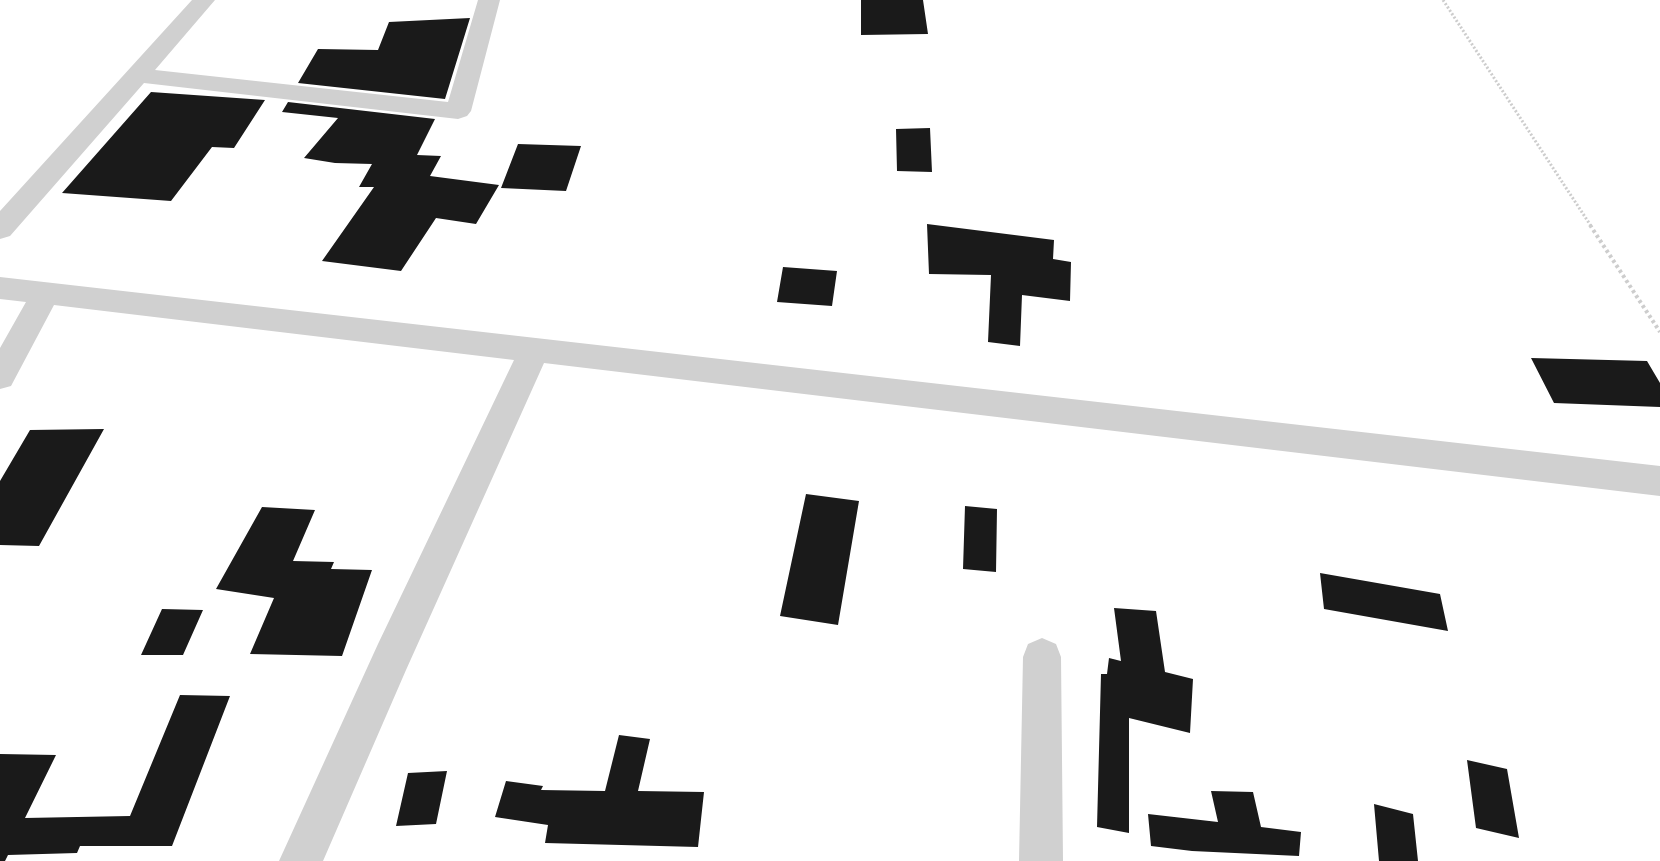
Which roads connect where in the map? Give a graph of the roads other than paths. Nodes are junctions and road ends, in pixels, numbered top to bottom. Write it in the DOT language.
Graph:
graph roads {
  1 [pos="204,0"];
  2 [pos="489,0"];
  3 [pos="138,75"];
  4 [pos="0,229"];
  5 [pos="0,288"];
  6 [pos="46,293"];
  7 [pos="534,350"];
  8 [pos="0,377"];
  9 [pos="1660,481"];
  10 [pos="1042,657"];
  11 [pos="301,861"];
  12 [pos="1041,861"];
  1 -- 3 [label="street"];
  2 -- 3 [label="street"];
  3 -- 4 [label="street"];
  5 -- 6 [label="street"];
  6 -- 7 [label="street"];
  6 -- 8 [label="street"];
  7 -- 9 [label="street"];
  7 -- 11 [label="street"];
  10 -- 12 [label="street"];
}
